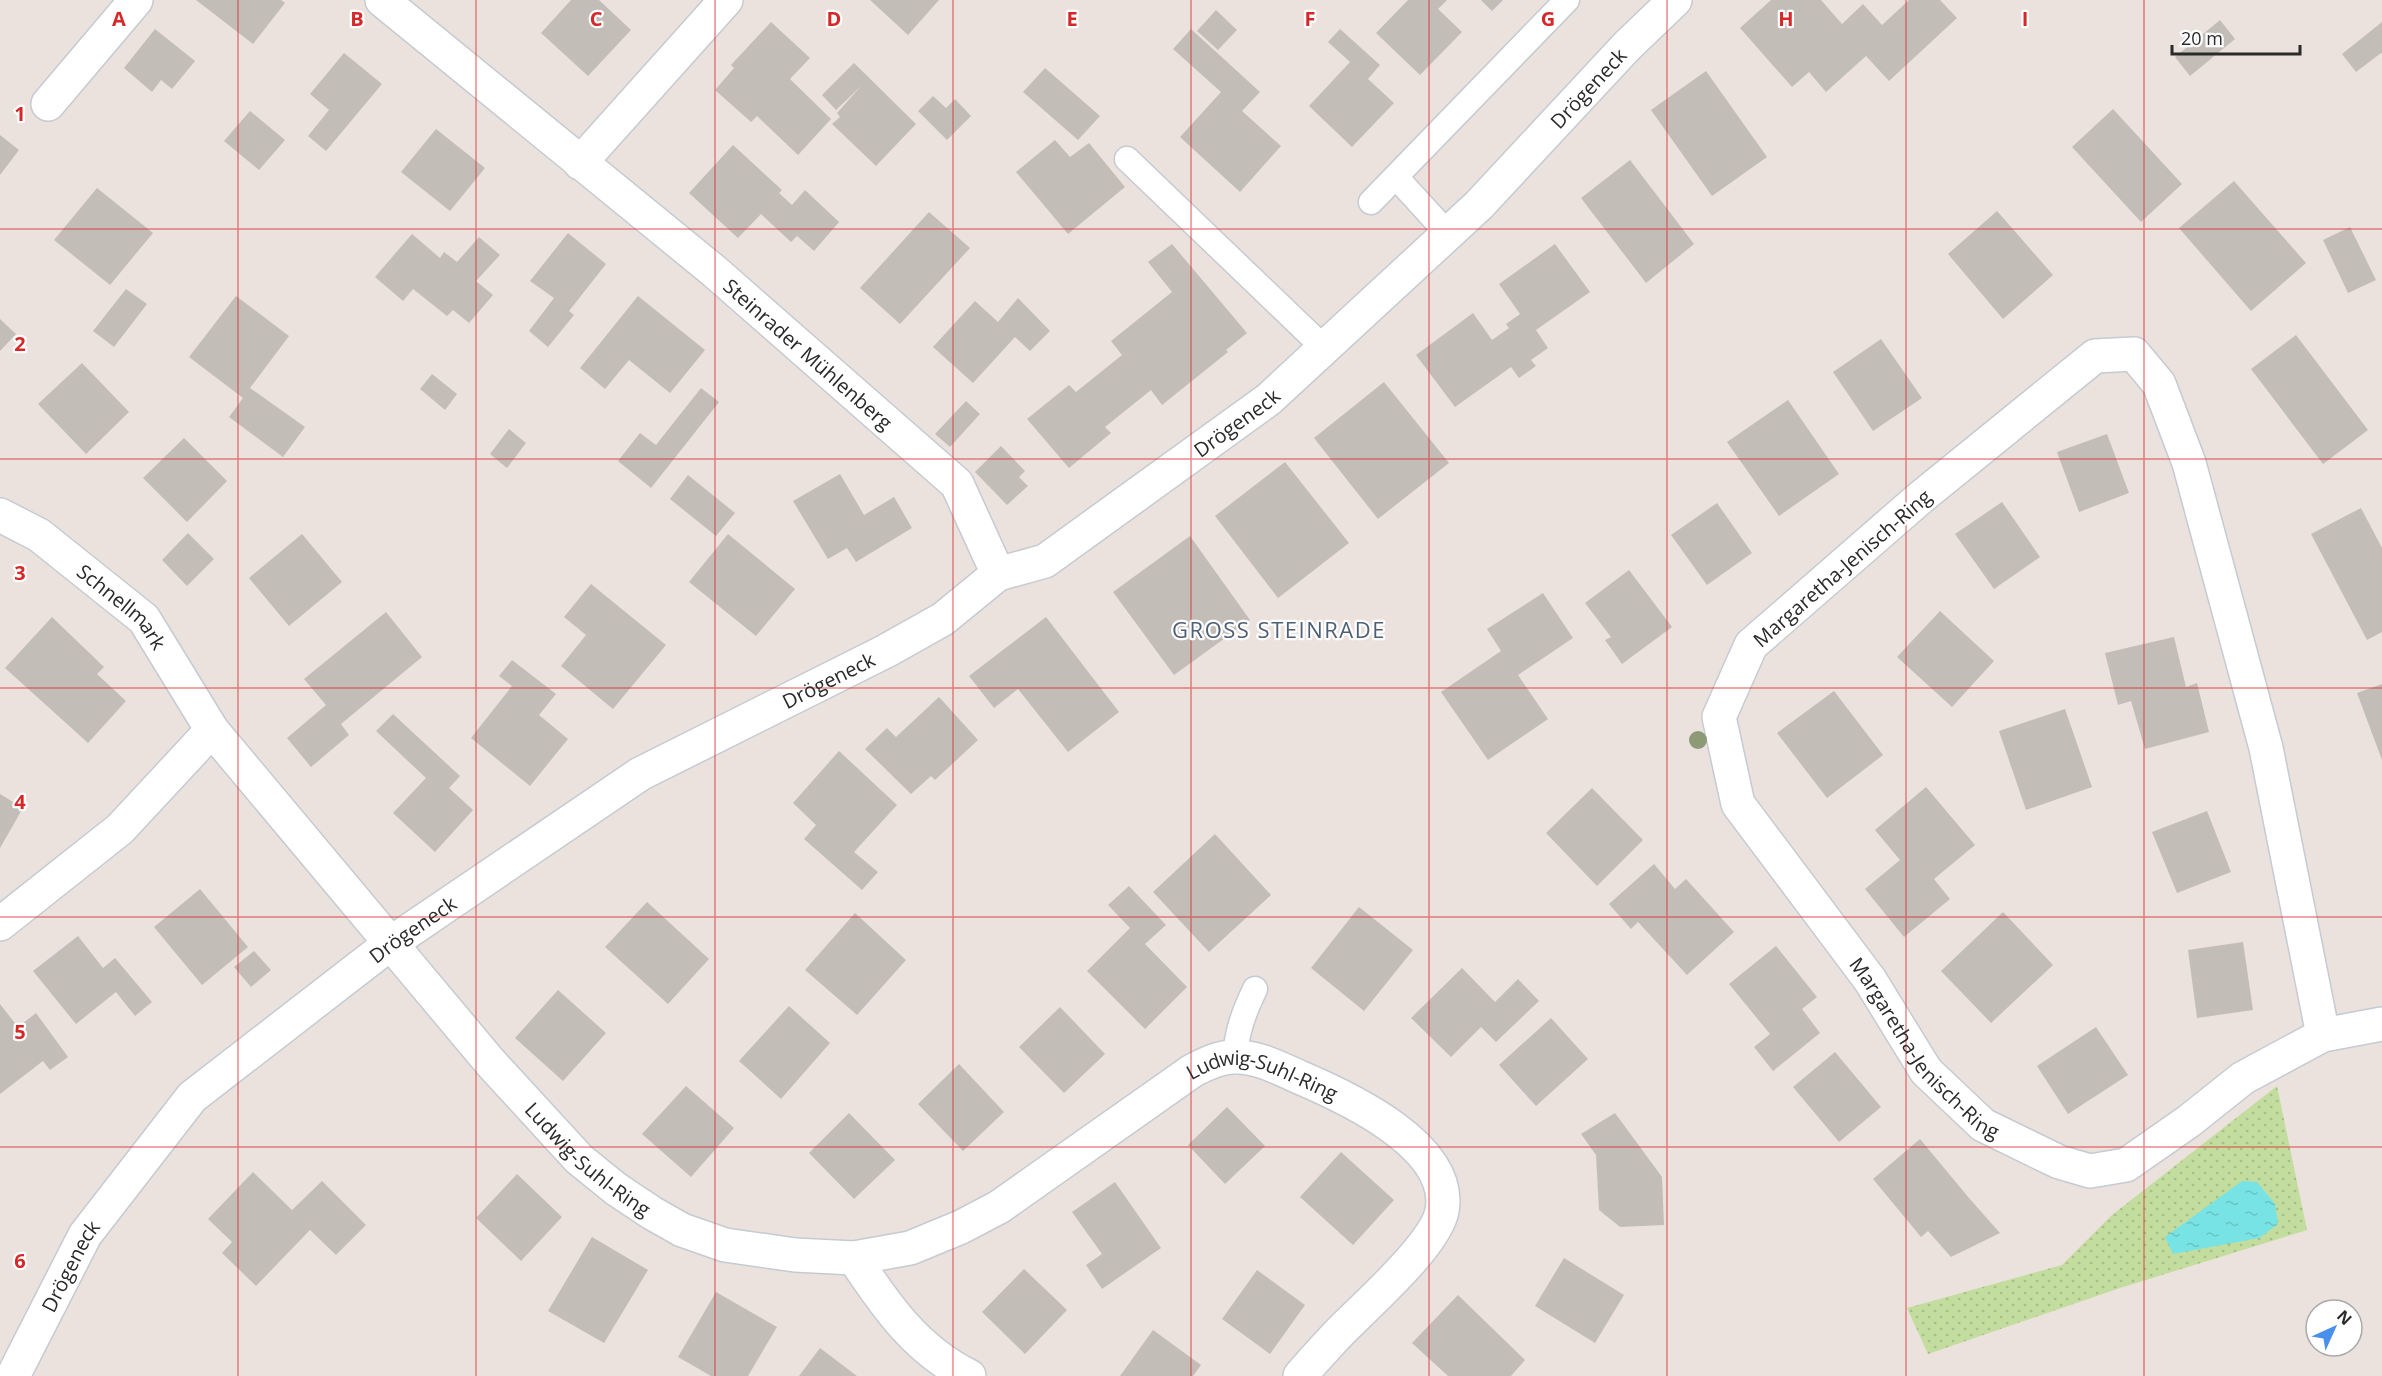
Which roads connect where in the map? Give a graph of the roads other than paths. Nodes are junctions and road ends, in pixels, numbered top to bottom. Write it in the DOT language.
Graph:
graph roads {
  1 [pos="136,0"];
  2 [pos="382,0"];
  3 [pos="726,0"];
  4 [pos="1567,0"];
  5 [pos="1675,0"];
  6 [pos="48,104"];
  7 [pos="1126,159"];
  8 [pos="580,163"];
  9 [pos="1396,177"];
  10 [pos="1371,202"];
  11 [pos="1449,234"];
  12 [pos="1324,348"];
  13 [pos="0,515"];
  14 [pos="998,574"];
  15 [pos="212,730"];
  16 [pos="0,924"];
  17 [pos="391,943"];
  18 [pos="1255,989"];
  19 [pos="2382,1023"];
  20 [pos="2323,1035"];
  21 [pos="1236,1056"];
  22 [pos="854,1258"];
  23 [pos="13,1376"];
  24 [pos="969,1376"];
  25 [pos="1300,1376"];
  1 -- 6 [label="street"];
  2 -- 8 [label="street, Steinrader Mühlenberg"];
  3 -- 8 [label="street"];
  4 -- 9 [label="lane"];
  5 -- 11 [label="street, Drögeneck"];
  7 -- 12 [label="lane"];
  8 -- 14 [label="street, Steinrader Mühlenberg"];
  9 -- 10 [label="lane"];
  9 -- 11 [label="lane"];
  11 -- 12 [label="street, Drögeneck"];
  12 -- 14 [label="street, Drögeneck"];
  13 -- 15 [label="street, Schnellmark"];
  14 -- 17 [label="street, Drögeneck"];
  15 -- 16 [label="street"];
  15 -- 17 [label="street, Schnellmark"];
  17 -- 22 [label="street, Ludwig-Suhl-Ring"];
  17 -- 23 [label="street, Drögeneck"];
  18 -- 21 [label="lane"];
  19 -- 20 [label="street, Margaretha-Jenisch-Ring"];
  20 -- 20 [label="street, Margaretha-Jenisch-Ring"];
  21 -- 22 [label="street, Ludwig-Suhl-Ring"];
  21 -- 25 [label="street, Ludwig-Suhl-Ring"];
  22 -- 24 [label="street"];
}
